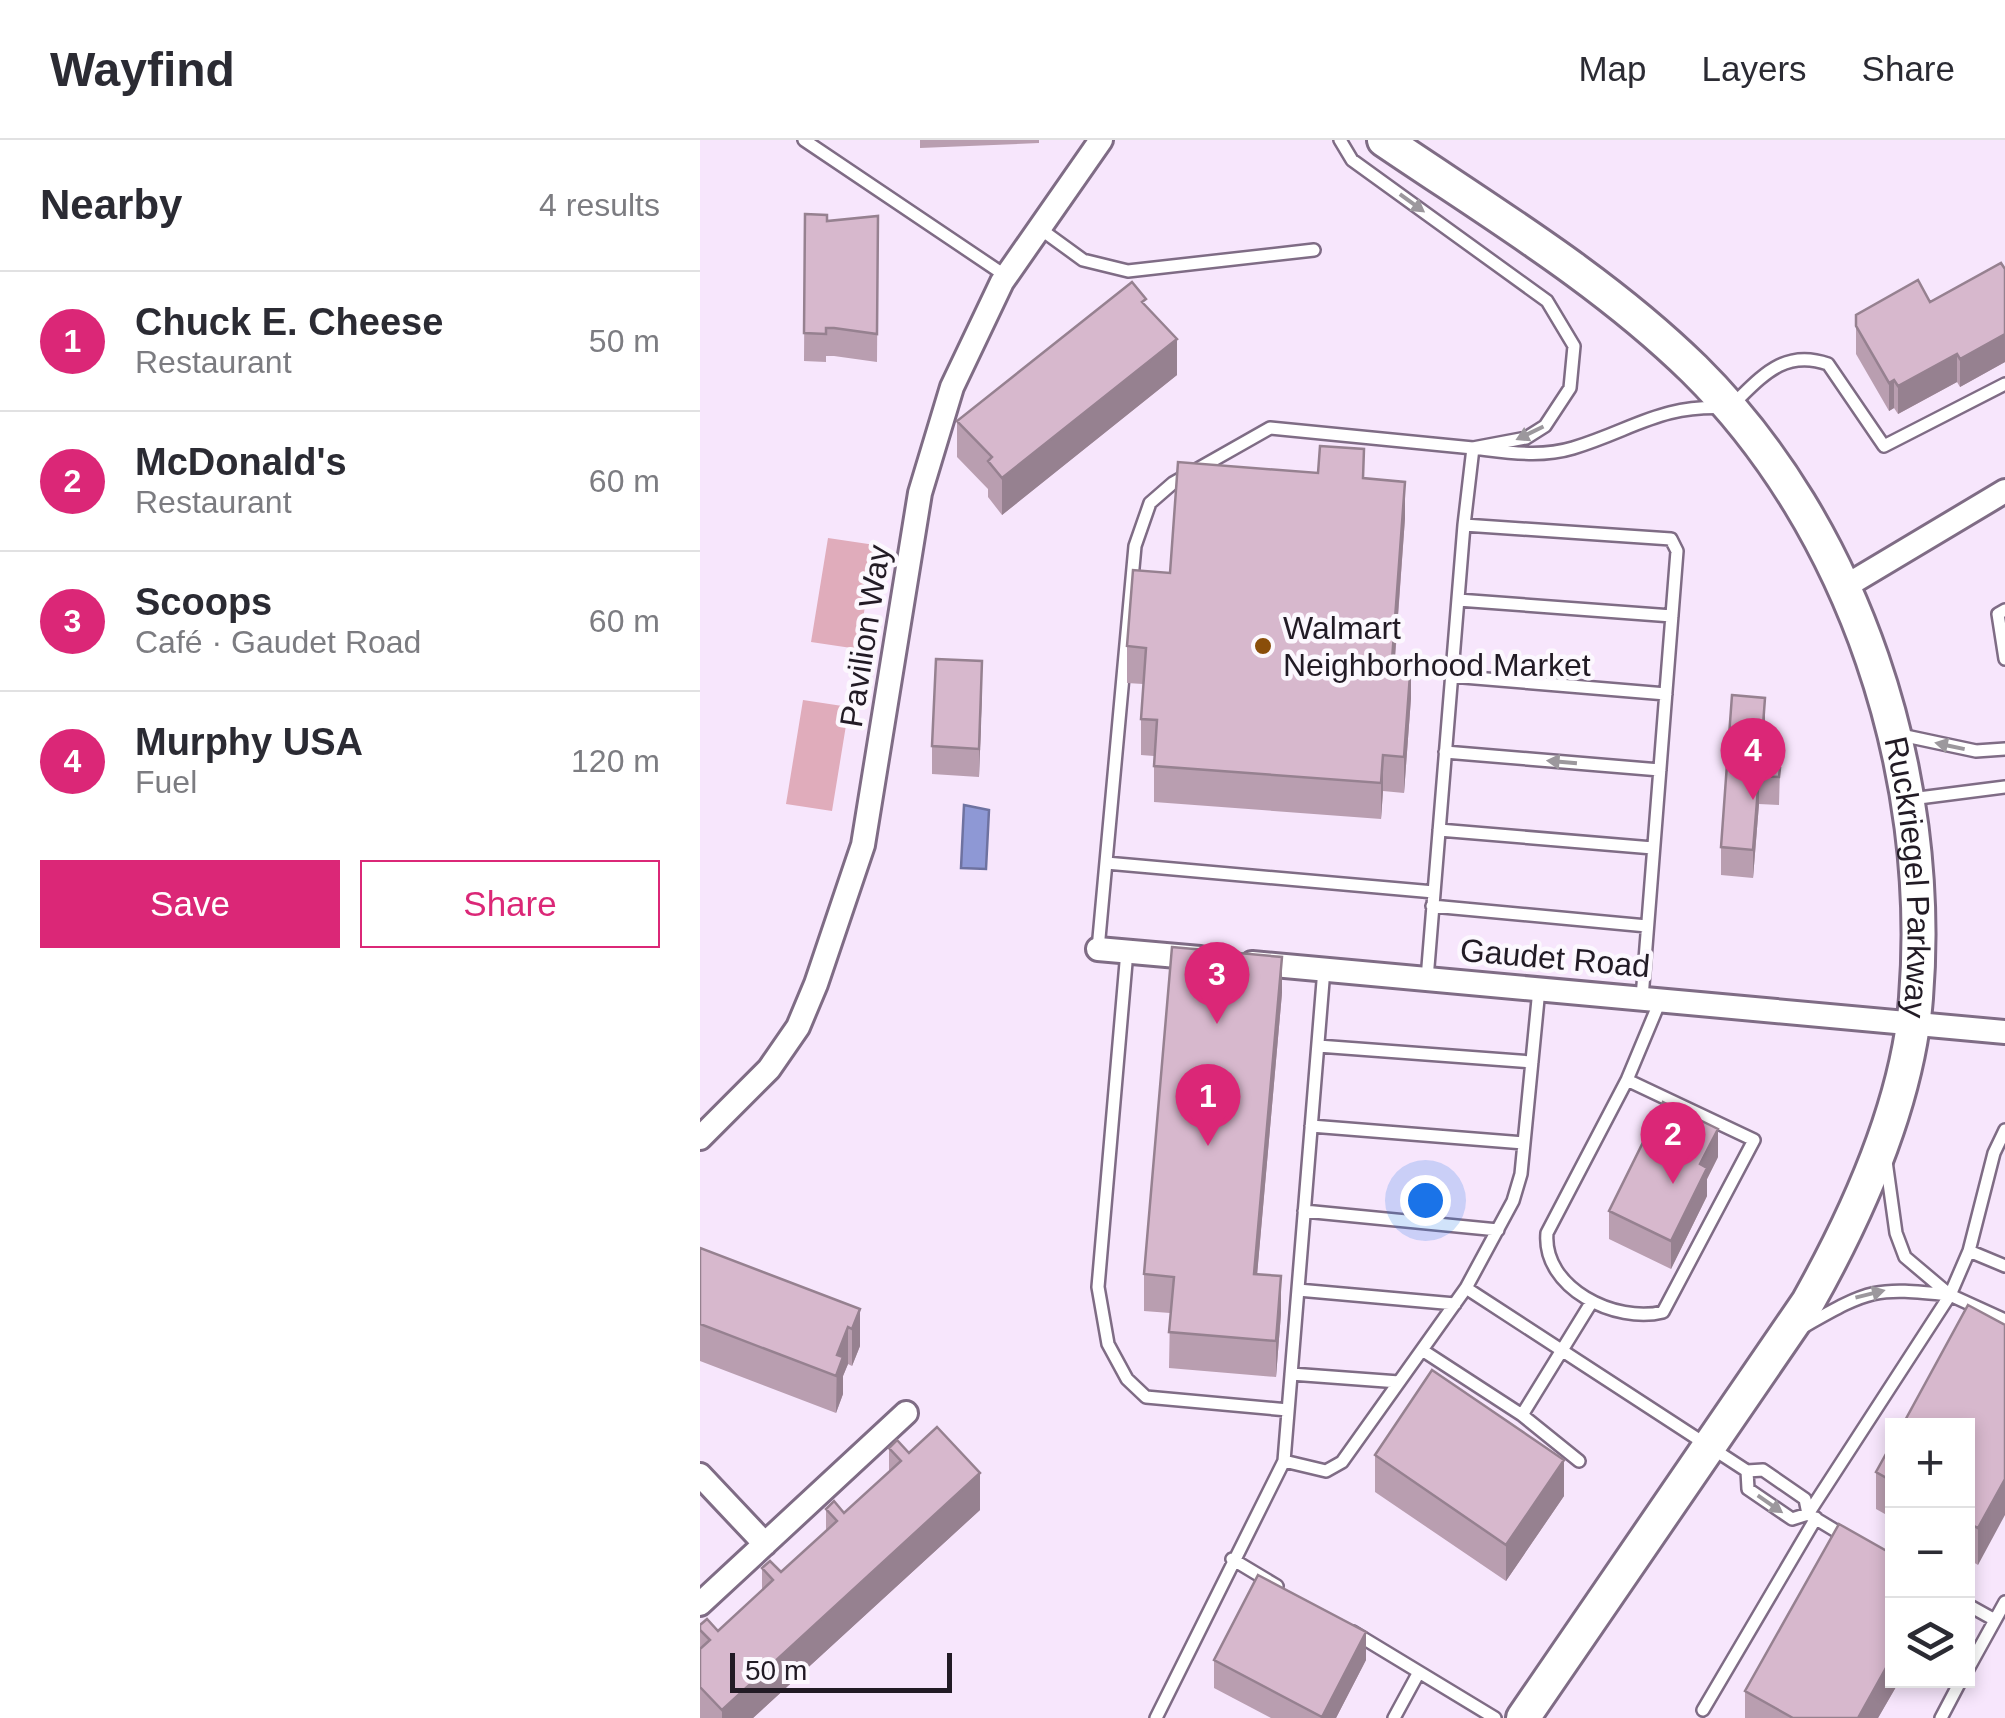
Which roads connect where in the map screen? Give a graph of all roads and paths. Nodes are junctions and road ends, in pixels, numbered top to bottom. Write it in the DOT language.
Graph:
graph roads {
  1 [pos="804,140"];
  2 [pos="1101,140"];
  3 [pos="1340,140"];
  4 [pos="1384,140"];
  5 [pos="1039,228"];
  6 [pos="1314,250"];
  7 [pos="1006,276"];
  8 [pos="2005,384"];
  9 [pos="1729,408"];
  10 [pos="1473,448"];
  11 [pos="2005,491"];
  12 [pos="1464,525"];
  13 [pos="1842,588"];
  14 [pos="1458,600"];
  15 [pos="2005,610"];
  16 [pos="1672,616"];
  17 [pos="2005,659"];
  18 [pos="1451,676"];
  19 [pos="1666,694"];
  20 [pos="1895,734"];
  21 [pos="2005,749"];
  22 [pos="1445,752"];
  23 [pos="1660,770"];
  24 [pos="2005,786"];
  25 [pos="1907,799"];
  26 [pos="1439,830"];
  27 [pos="1653,848"];
  28 [pos="1106,864"];
  29 [pos="1434,892"];
  30 [pos="1432,906"];
  31 [pos="1647,926"];
  32 [pos="1098,949"];
  33 [pos="1127,952"];
  34 [pos="1324,970"];
  35 [pos="1426,979"];
  36 [pos="1538,989"];
  37 [pos="1651,999"];
  38 [pos="1912,1023"];
  39 [pos="2005,1032"];
  40 [pos="1318,1046"];
  41 [pos="1532,1062"];
  42 [pos="1627,1080"];
  43 [pos="1311,1126"];
  44 [pos="2005,1130"];
  45 [pos="700,1138"];
  46 [pos="1882,1140"];
  47 [pos="1524,1143"];
  48 [pos="1304,1211"];
  49 [pos="1498,1230"];
  50 [pos="1968,1251"];
  51 [pos="2005,1266"];
  52 [pos="1466,1288"];
  53 [pos="1298,1290"];
  54 [pos="1950,1294"];
  55 [pos="1455,1304"];
  56 [pos="1590,1304"];
  57 [pos="2005,1320"];
  58 [pos="1784,1337"];
  59 [pos="1422,1350"];
  60 [pos="1561,1352"];
  61 [pos="1291,1374"];
  62 [pos="1399,1382"];
  63 [pos="1288,1410"];
  64 [pos="906,1414"];
  65 [pos="1522,1416"];
  66 [pos="1710,1443"];
  67 [pos="1284,1461"];
  68 [pos="1580,1461"];
  69 [pos="1746,1471"];
  70 [pos="700,1475"];
  71 [pos="1812,1516"];
  72 [pos="765,1544"];
  73 [pos="1858,1544"];
  74 [pos="1232,1558"];
  75 [pos="1283,1590"];
  76 [pos="2005,1602"];
  77 [pos="700,1604"];
  78 [pos="1975,1609"];
  79 [pos="1334,1620"];
  80 [pos="1995,1620"];
  81 [pos="1975,1656"];
  82 [pos="1419,1672"];
  83 [pos="1957,1688"];
  84 [pos="1703,1710"];
  85 [pos="1156,1718"];
  86 [pos="1394,1718"];
  87 [pos="1495,1718"];
  88 [pos="1523,1718"];
  89 [pos="1940,1718"];
  1 -- 7 [label="lane"];
  2 -- 5 [label="street, Pavilion Way"];
  3 -- 10 [label="lane, one-way"];
  4 -- 9 [label="main road, Ruckriegel Parkway"];
  5 -- 6 [label="lane"];
  5 -- 7 [label="street, Pavilion Way"];
  7 -- 45 [label="street, Pavilion Way"];
  8 -- 9 [label="lane"];
  9 -- 10 [label="lane"];
  9 -- 13 [label="main road, Ruckriegel Parkway"];
  10 -- 12 [label="lane"];
  10 -- 28 [label="lane"];
  11 -- 13 [label="street"];
  12 -- 14 [label="lane"];
  12 -- 16 [label="lane"];
  13 -- 20 [label="main road, Ruckriegel Parkway"];
  14 -- 16 [label="lane"];
  14 -- 18 [label="lane"];
  15 -- 17 [label="lane"];
  16 -- 19 [label="lane"];
  18 -- 19 [label="lane"];
  18 -- 22 [label="lane"];
  19 -- 23 [label="lane"];
  21 -- 20 [label="lane, one-way"];
  20 -- 25 [label="main road, Ruckriegel Parkway"];
  23 -- 22 [label="lane, one-way"];
  22 -- 26 [label="lane"];
  23 -- 27 [label="lane"];
  24 -- 25 [label="lane"];
  25 -- 38 [label="main road, Ruckriegel Parkway"];
  26 -- 27 [label="lane"];
  26 -- 29 [label="lane"];
  27 -- 31 [label="lane"];
  28 -- 29 [label="lane"];
  28 -- 32 [label="lane"];
  29 -- 30 [label="lane"];
  30 -- 31 [label="lane"];
  30 -- 35 [label="lane"];
  31 -- 37 [label="lane"];
  32 -- 33 [label="street, Gaudet Road"];
  33 -- 34 [label="street, Gaudet Road"];
  33 -- 63 [label="lane"];
  34 -- 35 [label="street, Gaudet Road"];
  34 -- 40 [label="lane"];
  35 -- 36 [label="street, Gaudet Road"];
  36 -- 37 [label="street, Gaudet Road"];
  36 -- 41 [label="lane"];
  37 -- 38 [label="street, Gaudet Road"];
  37 -- 42 [label="lane"];
  38 -- 39 [label="street, Gaudet Road"];
  38 -- 46 [label="main road, Ruckriegel Parkway"];
  40 -- 41 [label="lane"];
  40 -- 43 [label="lane"];
  41 -- 47 [label="lane"];
  42 -- 56 [label="lane"];
  42 -- 56 [label="lane"];
  43 -- 47 [label="lane"];
  43 -- 48 [label="lane"];
  44 -- 50 [label="lane"];
  46 -- 54 [label="lane"];
  46 -- 58 [label="main road, Ruckriegel Parkway"];
  47 -- 49 [label="lane"];
  48 -- 49 [label="lane"];
  48 -- 53 [label="lane"];
  49 -- 52 [label="lane"];
  50 -- 51 [label="lane"];
  50 -- 54 [label="lane"];
  52 -- 55 [label="lane"];
  52 -- 60 [label="lane"];
  53 -- 55 [label="lane"];
  53 -- 61 [label="lane"];
  54 -- 57 [label="lane"];
  58 -- 54 [label="lane, one-way"];
  54 -- 71 [label="lane"];
  55 -- 59 [label="lane"];
  56 -- 60 [label="lane"];
  58 -- 66 [label="main road, Ruckriegel Parkway"];
  59 -- 62 [label="lane"];
  59 -- 65 [label="lane"];
  60 -- 65 [label="lane"];
  60 -- 66 [label="lane"];
  61 -- 62 [label="lane"];
  61 -- 63 [label="lane"];
  62 -- 67 [label="lane"];
  63 -- 67 [label="lane"];
  64 -- 72 [label="street"];
  65 -- 68 [label="lane"];
  66 -- 69 [label="lane"];
  66 -- 88 [label="main road, Ruckriegel Parkway"];
  67 -- 74 [label="lane"];
  69 -- 71 [label="lane"];
  69 -- 71 [label="lane, one-way"];
  70 -- 72 [label="street"];
  71 -- 73 [label="lane"];
  71 -- 84 [label="lane"];
  72 -- 77 [label="street"];
  74 -- 75 [label="lane"];
  74 -- 85 [label="lane"];
  76 -- 80 [label="lane"];
  78 -- 80 [label="lane"];
  79 -- 82 [label="lane"];
  80 -- 81 [label="lane"];
  82 -- 86 [label="lane"];
  82 -- 87 [label="lane"];
  83 -- 89 [label="lane"];
}
